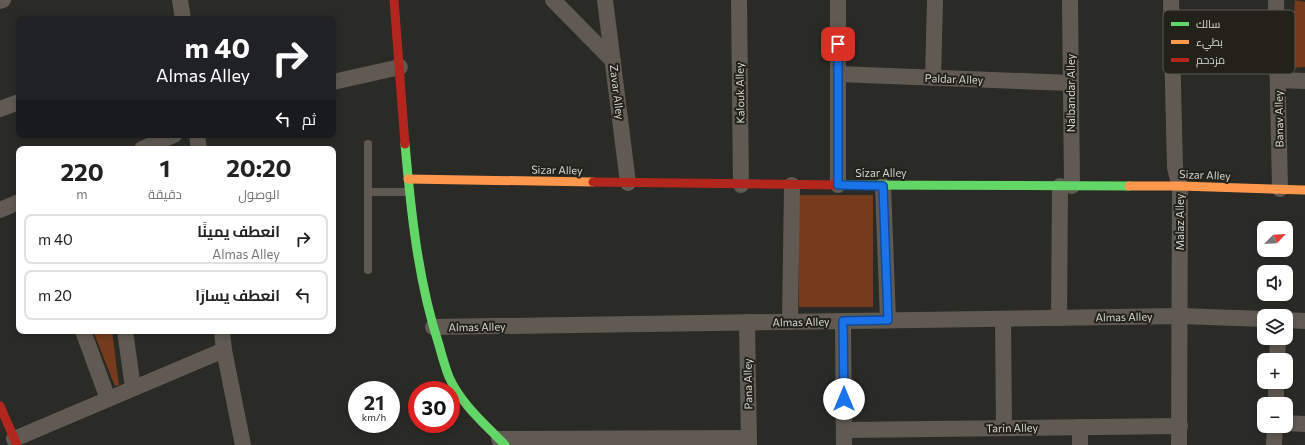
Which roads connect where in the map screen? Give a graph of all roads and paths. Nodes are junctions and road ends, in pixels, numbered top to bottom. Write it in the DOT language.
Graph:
graph roads {
  1 [pos="3,0"];
  2 [pos="180,0"];
  3 [pos="394,0"];
  4 [pos="553,0"];
  5 [pos="605,0"];
  6 [pos="739,0"];
  7 [pos="838,0"];
  8 [pos="935,0"];
  9 [pos="1070,0"];
  10 [pos="1171,0"];
  11 [pos="1276,0"];
  12 [pos="0,1"];
  13 [pos="1171,10"];
  14 [pos="1276,10"];
  15 [pos="183,16"];
  16 [pos="613,61"];
  17 [pos="400,67"];
  18 [pos="838,74"];
  19 [pos="1173,74"];
  20 [pos="1278,74"];
  21 [pos="933,78"];
  22 [pos="1278,80"];
  23 [pos="336,81"];
  24 [pos="1305,81"];
  25 [pos="1071,83"];
  26 [pos="16,103"];
  27 [pos="0,109"];
  28 [pos="167,138"];
  29 [pos="368,144"];
  30 [pos="149,146"];
  31 [pos="408,179"];
  32 [pos="628,183"];
  33 [pos="741,185"];
  34 [pos="792,185"];
  35 [pos="838,185"];
  36 [pos="883,186"];
  37 [pos="1066,186"];
  38 [pos="1180,186"];
  39 [pos="1280,190"];
  40 [pos="1305,190"];
  41 [pos="368,192"];
  42 [pos="410,192"];
  43 [pos="16,203"];
  44 [pos="0,210"];
  45 [pos="368,270"];
  46 [pos="1180,316"];
  47 [pos="1060,318"];
  48 [pos="1003,319"];
  49 [pos="1257,319"];
  50 [pos="888,320"];
  51 [pos="1293,320"];
  52 [pos="843,321"];
  53 [pos="1305,321"];
  54 [pos="747,322"];
  55 [pos="790,322"];
  56 [pos="433,327"];
  57 [pos="83,334"];
  58 [pos="125,334"];
  59 [pos="222,334"];
  60 [pos="224,350"];
  61 [pos="133,388"];
  62 [pos="108,399"];
  63 [pos="0,406"];
  64 [pos="1293,423"];
  65 [pos="1305,424"];
  66 [pos="1180,426"];
  67 [pos="1080,427"];
  68 [pos="1004,428"];
  69 [pos="1275,433"];
  70 [pos="844,438"];
  71 [pos="749,441"];
  72 [pos="15,442"];
  73 [pos="502,442"];
  74 [pos="649,442"];
  75 [pos="243,445"];
  76 [pos="1080,445"];
  77 [pos="1179,445"];
  78 [pos="1274,445"];
  1 -- 12 [label="street"];
  2 -- 15 [label="street"];
  3 -- 17 [label="street"];
  4 -- 16 [label="street"];
  5 -- 16 [label="street, Zavar Alley"];
  6 -- 33 [label="street, Kalouk Alley"];
  7 -- 18 [label="street"];
  8 -- 21 [label="street"];
  9 -- 25 [label="street, Nalbandar Alley"];
  10 -- 13 [label="street, Malaz Alley"];
  11 -- 14 [label="street, Banav Alley"];
  16 -- 32 [label="street, Zavar Alley"];
  17 -- 23 [label="street"];
  17 -- 31 [label="street"];
  18 -- 21 [label="street, Paldar Alley"];
  18 -- 35 [label="street"];
  19 -- 38 [label="street, Malaz Alley"];
  20 -- 22 [label="street, Banav Alley"];
  21 -- 25 [label="street, Paldar Alley"];
  22 -- 24 [label="street"];
  22 -- 39 [label="street, Banav Alley"];
  25 -- 37 [label="street, Nalbandar Alley"];
  26 -- 27 [label="street"];
  28 -- 30 [label="street"];
  29 -- 41 [label="lane"];
  31 -- 32 [label="street, Sizar Alley"];
  31 -- 42 [label="street"];
  32 -- 33 [label="street, Sizar Alley"];
  33 -- 34 [label="street, Sizar Alley"];
  34 -- 35 [label="street, Sizar Alley"];
  34 -- 55 [label="street"];
  35 -- 36 [label="street, Sizar Alley"];
  36 -- 37 [label="street, Sizar Alley"];
  36 -- 50 [label="street"];
  37 -- 38 [label="street, Sizar Alley"];
  37 -- 47 [label="street, Nalbandar Alley"];
  38 -- 39 [label="street, Sizar Alley"];
  38 -- 46 [label="street, Malaz Alley"];
  39 -- 40 [label="street, Sizar Alley"];
  41 -- 42 [label="lane"];
  41 -- 45 [label="lane"];
  42 -- 56 [label="street"];
  43 -- 44 [label="street"];
  46 -- 47 [label="street, Almas Alley"];
  46 -- 49 [label="street, Almas Alley"];
  46 -- 66 [label="street, Malaz Alley"];
  47 -- 48 [label="street, Almas Alley"];
  48 -- 50 [label="street, Almas Alley"];
  48 -- 68 [label="street"];
  50 -- 52 [label="street, Almas Alley"];
  51 -- 53 [label="street"];
  52 -- 55 [label="street, Almas Alley"];
  52 -- 70 [label="street"];
  54 -- 55 [label="street, Almas Alley"];
  54 -- 56 [label="street, Almas Alley"];
  54 -- 71 [label="street, Pana Alley"];
  56 -- 73 [label="street"];
  57 -- 62 [label="street"];
  58 -- 61 [label="street"];
  59 -- 60 [label="street"];
  60 -- 61 [label="street"];
  60 -- 75 [label="street"];
  61 -- 62 [label="street"];
  62 -- 72 [label="street"];
  63 -- 72 [label="street"];
  64 -- 65 [label="street"];
  66 -- 67 [label="street, Tarin Alley"];
  66 -- 77 [label="street, Malaz Alley"];
  67 -- 68 [label="street, Tarin Alley"];
  67 -- 76 [label="street"];
  68 -- 70 [label="street, Tarin Alley"];
  69 -- 78 [label="street"];
  71 -- 74 [label="street"];
  73 -- 74 [label="street"];
}
